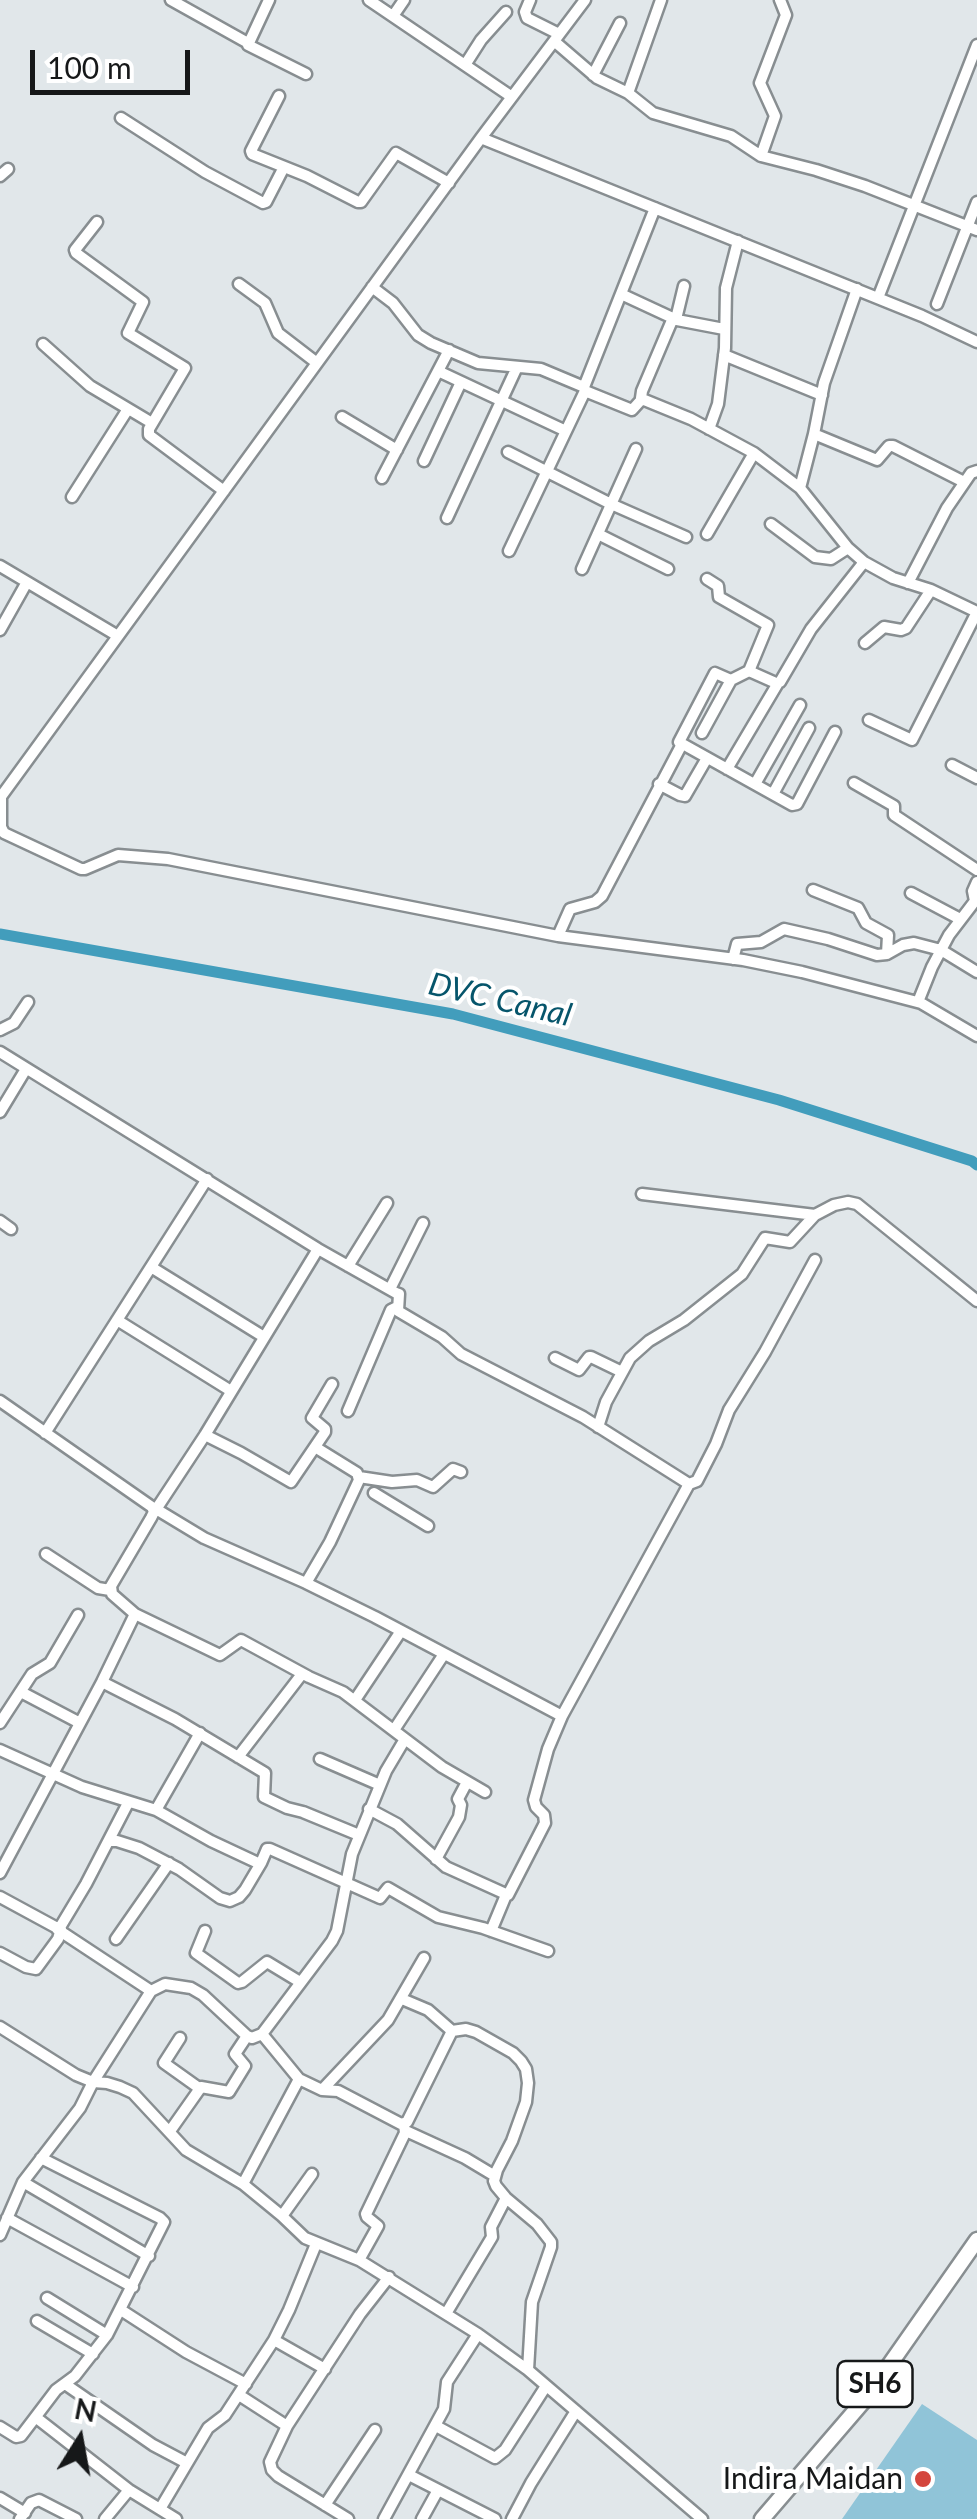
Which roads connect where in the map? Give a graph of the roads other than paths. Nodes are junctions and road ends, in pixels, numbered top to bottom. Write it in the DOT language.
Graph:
graph roads {
  1 [pos="171,0"];
  2 [pos="269,0"];
  3 [pos="369,0"];
  4 [pos="404,0"];
  5 [pos="530,0"];
  6 [pos="585,0"];
  7 [pos="661,0"];
  8 [pos="780,0"];
  9 [pos="506,12"];
  10 [pos="393,16"];
  11 [pos="620,23"];
  12 [pos="557,38"];
  13 [pos="248,43"];
  14 [pos="977,45"];
  15 [pos="465,65"];
  16 [pos="306,74"];
  17 [pos="593,75"];
  18 [pos="628,93"];
  19 [pos="279,96"];
  20 [pos="512,97"];
  21 [pos="121,118"];
  22 [pos="481,138"];
  23 [pos="761,156"];
  24 [pos="284,167"];
  25 [pos="448,182"];
  26 [pos="977,202"];
  27 [pos="913,203"];
  28 [pos="655,208"];
  29 [pos="96,222"];
  30 [pos="972,228"];
  31 [pos="738,242"];
  32 [pos="239,284"];
  33 [pos="684,286"];
  34 [pos="372,288"];
  35 [pos="857,290"];
  36 [pos="621,294"];
  37 [pos="878,298"];
  38 [pos="937,304"];
  39 [pos="674,318"];
  40 [pos="724,328"];
  41 [pos="977,342"];
  42 [pos="42,344"];
  43 [pos="449,350"];
  44 [pos="724,356"];
  45 [pos="317,363"];
  46 [pos="516,368"];
  47 [pos="438,371"];
  48 [pos="460,382"];
  49 [pos="585,389"];
  50 [pos="822,395"];
  51 [pos="640,398"];
  52 [pos="502,401"];
  53 [pos="128,410"];
  54 [pos="342,417"];
  55 [pos="152,423"];
  56 [pos="708,429"];
  57 [pos="566,430"];
  58 [pos="814,434"];
  59 [pos="636,449"];
  60 [pos="397,450"];
  61 [pos="508,452"];
  62 [pos="754,453"];
  63 [pos="424,462"];
  64 [pos="977,471"];
  65 [pos="547,472"];
  66 [pos="382,478"];
  67 [pos="964,482"];
  68 [pos="800,488"];
  69 [pos="224,490"];
  70 [pos="72,497"];
  71 [pos="612,504"];
  72 [pos="448,518"];
  73 [pos="771,524"];
  74 [pos="598,534"];
  75 [pos="707,534"];
  76 [pos="686,537"];
  77 [pos="848,548"];
  78 [pos="509,551"];
  79 [pos="864,562"];
  80 [pos="0,566"];
  81 [pos="582,569"];
  82 [pos="668,569"];
  83 [pos="707,579"];
  84 [pos="27,582"];
  85 [pos="908,584"];
  86 [pos="932,590"];
  87 [pos="977,612"];
  88 [pos="0,630"];
  89 [pos="118,636"];
  90 [pos="865,643"];
  91 [pos="749,670"];
  92 [pos="731,680"];
  93 [pos="778,683"];
  94 [pos="800,705"];
  95 [pos="869,720"];
  96 [pos="809,728"];
  97 [pos="835,732"];
  98 [pos="702,733"];
  99 [pos="682,744"];
  100 [pos="707,758"];
  101 [pos="952,766"];
  102 [pos="727,769"];
  103 [pos="977,778"];
  104 [pos="854,783"];
  105 [pos="660,784"];
  106 [pos="755,784"];
  107 [pos="773,794"];
  108 [pos="0,798"];
  109 [pos="977,870"];
  110 [pos="977,882"];
  111 [pos="813,890"];
  112 [pos="911,893"];
  113 [pos="976,899"];
  114 [pos="960,919"];
  115 [pos="558,936"];
  116 [pos="940,950"];
  117 [pos="887,954"];
  118 [pos="734,959"];
  119 [pos="977,972"];
  120 [pos="28,1002"];
  121 [pos="918,1002"];
  122 [pos="0,1030"];
  123 [pos="977,1035"];
  124 [pos="0,1052"];
  125 [pos="26,1069"];
  126 [pos="0,1112"];
  127 [pos="207,1179"];
  128 [pos="642,1194"];
  129 [pos="387,1202"];
  130 [pos="815,1216"];
  131 [pos="0,1221"];
  132 [pos="423,1223"];
  133 [pos="11,1229"];
  134 [pos="318,1249"];
  135 [pos="815,1260"];
  136 [pos="348,1266"];
  137 [pos="150,1267"];
  138 [pos="390,1289"];
  139 [pos="977,1302"];
  140 [pos="398,1307"];
  141 [pos="117,1320"];
  142 [pos="264,1337"];
  143 [pos="555,1358"];
  144 [pos="622,1372"];
  145 [pos="332,1384"];
  146 [pos="231,1391"];
  147 [pos="0,1401"];
  148 [pos="348,1411"];
  149 [pos="598,1427"];
  150 [pos="45,1433"];
  151 [pos="204,1435"];
  152 [pos="315,1447"];
  153 [pos="461,1472"];
  154 [pos="359,1476"];
  155 [pos="689,1484"];
  156 [pos="374,1493"];
  157 [pos="155,1511"];
  158 [pos="428,1526"];
  159 [pos="46,1554"];
  160 [pos="306,1583"];
  161 [pos="110,1590"];
  162 [pos="135,1614"];
  163 [pos="78,1615"];
  164 [pos="401,1631"];
  165 [pos="444,1654"];
  166 [pos="302,1674"];
  167 [pos="102,1682"];
  168 [pos="22,1692"];
  169 [pos="355,1700"];
  170 [pos="562,1716"];
  171 [pos="80,1722"];
  172 [pos="0,1724"];
  173 [pos="394,1730"];
  174 [pos="200,1734"];
  175 [pos="405,1739"];
  176 [pos="0,1750"];
  177 [pos="238,1756"];
  178 [pos="320,1759"];
  179 [pos="53,1774"];
  180 [pos="467,1782"];
  181 [pos="380,1785"];
  182 [pos="485,1792"];
  183 [pos="128,1803"];
  184 [pos="370,1809"];
  185 [pos="156,1810"];
  186 [pos="359,1836"];
  187 [pos="108,1842"];
  188 [pos="436,1859"];
  189 [pos="169,1863"];
  190 [pos="261,1863"];
  191 [pos="0,1873"];
  192 [pos="345,1883"];
  193 [pos="506,1895"];
  194 [pos="0,1897"];
  195 [pos="60,1930"];
  196 [pos="491,1931"];
  197 [pos="205,1932"];
  198 [pos="116,1939"];
  199 [pos="548,1951"];
  200 [pos="0,1953"];
  201 [pos="424,1958"];
  202 [pos="300,1982"];
  203 [pos="151,1991"];
  204 [pos="402,1998"];
  205 [pos="0,2028"];
  206 [pos="452,2031"];
  207 [pos="262,2034"];
  208 [pos="246,2036"];
  209 [pos="180,2038"];
  210 [pos="299,2079"];
  211 [pos="93,2082"];
  212 [pos="200,2088"];
  213 [pos="322,2090"];
  214 [pos="405,2127"];
  215 [pos="170,2130"];
  216 [pos="41,2158"];
  217 [pos="312,2174"];
  218 [pos="495,2176"];
  219 [pos="24,2182"];
  220 [pos="243,2184"];
  221 [pos="506,2198"];
  222 [pos="282,2216"];
  223 [pos="3,2225"];
  224 [pos="977,2240"];
  225 [pos="316,2244"];
  226 [pos="148,2256"];
  227 [pos="359,2260"];
  228 [pos="389,2277"];
  229 [pos="133,2287"];
  230 [pos="47,2298"];
  231 [pos="122,2310"];
  232 [pos="447,2312"];
  233 [pos="36,2321"];
  234 [pos="107,2334"];
  235 [pos="478,2334"];
  236 [pos="274,2340"];
  237 [pos="93,2354"];
  238 [pos="324,2369"];
  239 [pos="528,2370"];
  240 [pos="66,2384"];
  241 [pos="246,2384"];
  242 [pos="546,2386"];
  243 [pos="239,2395"];
  244 [pos="576,2412"];
  245 [pos="34,2419"];
  246 [pos="288,2426"];
  247 [pos="436,2426"];
  248 [pos="375,2430"];
  249 [pos="2,2432"];
  250 [pos="188,2463"];
  251 [pos="410,2474"];
  252 [pos="130,2490"];
  253 [pos="438,2490"];
  254 [pos="0,2498"];
  255 [pos="327,2506"];
  256 [pos="160,2510"];
  257 [pos="22,2516"];
  258 [pos="61,2516"];
  259 [pos="76,2519"];
  260 [pos="105,2519"];
  261 [pos="176,2519"];
  262 [pos="321,2519"];
  263 [pos="348,2519"];
  264 [pos="384,2519"];
  265 [pos="422,2519"];
  266 [pos="494,2519"];
  267 [pos="512,2519"];
  268 [pos="702,2519"];
  269 [pos="762,2519"];
  1 -- 13 [label="street"];
  2 -- 13 [label="street"];
  3 -- 10 [label="street"];
  4 -- 10 [label="street"];
  5 -- 12 [label="street"];
  6 -- 12 [label="street"];
  7 -- 18 [label="street"];
  8 -- 23 [label="street"];
  9 -- 15 [label="street"];
  10 -- 15 [label="street"];
  11 -- 17 [label="street"];
  12 -- 17 [label="street"];
  12 -- 20 [label="street"];
  13 -- 16 [label="street"];
  14 -- 27 [label="street"];
  15 -- 20 [label="street"];
  17 -- 18 [label="street"];
  18 -- 23 [label="street"];
  19 -- 24 [label="street"];
  20 -- 22 [label="street"];
  21 -- 24 [label="street"];
  22 -- 25 [label="street"];
  22 -- 28 [label="street"];
  23 -- 27 [label="street"];
  24 -- 25 [label="street"];
  25 -- 34 [label="street"];
  26 -- 30 [label="street"];
  27 -- 30 [label="street"];
  27 -- 37 [label="street"];
  28 -- 31 [label="street"];
  28 -- 36 [label="street"];
  29 -- 55 [label="street"];
  30 -- 38 [label="street"];
  31 -- 35 [label="street"];
  31 -- 40 [label="street"];
  32 -- 45 [label="street"];
  33 -- 39 [label="street"];
  34 -- 43 [label="street"];
  34 -- 45 [label="street"];
  35 -- 37 [label="street"];
  35 -- 50 [label="street"];
  36 -- 39 [label="street"];
  36 -- 49 [label="street"];
  37 -- 41 [label="street"];
  39 -- 40 [label="street"];
  39 -- 51 [label="street"];
  40 -- 44 [label="street"];
  42 -- 53 [label="street"];
  43 -- 46 [label="street"];
  43 -- 47 [label="street"];
  44 -- 50 [label="street"];
  44 -- 56 [label="street"];
  45 -- 69 [label="street"];
  46 -- 49 [label="street"];
  46 -- 52 [label="street"];
  47 -- 48 [label="street"];
  47 -- 60 [label="street"];
  48 -- 52 [label="street"];
  48 -- 63 [label="street"];
  49 -- 51 [label="street"];
  49 -- 57 [label="street"];
  50 -- 58 [label="street"];
  51 -- 56 [label="street"];
  52 -- 57 [label="street"];
  52 -- 72 [label="street"];
  53 -- 55 [label="street"];
  53 -- 70 [label="street"];
  54 -- 60 [label="street"];
  55 -- 69 [label="street"];
  56 -- 62 [label="street"];
  57 -- 65 [label="street"];
  58 -- 67 [label="street"];
  58 -- 68 [label="street"];
  59 -- 71 [label="street"];
  60 -- 66 [label="street"];
  61 -- 65 [label="street"];
  62 -- 68 [label="street"];
  62 -- 75 [label="street"];
  64 -- 67 [label="street"];
  65 -- 71 [label="street"];
  65 -- 78 [label="street"];
  67 -- 85 [label="street"];
  68 -- 77 [label="street"];
  69 -- 89 [label="street"];
  71 -- 74 [label="street"];
  71 -- 76 [label="street"];
  73 -- 77 [label="street"];
  74 -- 81 [label="street"];
  74 -- 82 [label="street"];
  77 -- 79 [label="street"];
  79 -- 85 [label="street"];
  79 -- 93 [label="street"];
  80 -- 84 [label="street"];
  83 -- 91 [label="street"];
  84 -- 88 [label="street"];
  84 -- 89 [label="street"];
  85 -- 86 [label="street"];
  86 -- 87 [label="street"];
  86 -- 90 [label="street"];
  87 -- 95 [label="street"];
  89 -- 108 [label="street"];
  91 -- 92 [label="street"];
  91 -- 93 [label="street"];
  92 -- 98 [label="street"];
  92 -- 99 [label="street"];
  93 -- 102 [label="street"];
  94 -- 106 [label="street"];
  96 -- 107 [label="street"];
  97 -- 107 [label="street"];
  99 -- 100 [label="street"];
  99 -- 105 [label="street"];
  100 -- 102 [label="street"];
  100 -- 105 [label="street"];
  101 -- 103 [label="street"];
  102 -- 106 [label="street"];
  104 -- 109 [label="street"];
  105 -- 115 [label="street"];
  106 -- 107 [label="street"];
  108 -- 115 [label="street"];
  110 -- 113 [label="street"];
  111 -- 117 [label="street"];
  112 -- 114 [label="street"];
  113 -- 114 [label="street"];
  114 -- 116 [label="street"];
  115 -- 118 [label="street"];
  116 -- 117 [label="street"];
  116 -- 119 [label="street"];
  116 -- 121 [label="street"];
  117 -- 118 [label="street"];
  118 -- 121 [label="street"];
  120 -- 122 [label="street"];
  121 -- 123 [label="street"];
  124 -- 125 [label="street"];
  125 -- 126 [label="street"];
  125 -- 127 [label="street"];
  127 -- 134 [label="street"];
  127 -- 137 [label="street"];
  128 -- 130 [label="street"];
  129 -- 136 [label="street"];
  130 -- 139 [label="street"];
  130 -- 144 [label="street"];
  131 -- 133 [label="street"];
  132 -- 138 [label="street"];
  134 -- 136 [label="street"];
  134 -- 142 [label="street"];
  135 -- 155 [label="street"];
  136 -- 138 [label="street"];
  137 -- 141 [label="street"];
  137 -- 142 [label="street"];
  138 -- 140 [label="street"];
  140 -- 148 [label="street"];
  140 -- 149 [label="street"];
  141 -- 146 [label="street"];
  141 -- 150 [label="street"];
  142 -- 146 [label="street"];
  143 -- 144 [label="street"];
  144 -- 149 [label="street"];
  145 -- 152 [label="street"];
  146 -- 151 [label="street"];
  147 -- 150 [label="street"];
  149 -- 155 [label="street"];
  150 -- 157 [label="street"];
  151 -- 152 [label="street"];
  151 -- 157 [label="street"];
  152 -- 154 [label="street"];
  153 -- 154 [label="street"];
  154 -- 160 [label="street"];
  155 -- 170 [label="street"];
  156 -- 158 [label="street"];
  157 -- 160 [label="street"];
  157 -- 161 [label="street"];
  159 -- 161 [label="street"];
  160 -- 164 [label="street"];
  161 -- 162 [label="street"];
  162 -- 166 [label="street"];
  162 -- 167 [label="street"];
  163 -- 168 [label="street"];
  164 -- 165 [label="street"];
  164 -- 169 [label="street"];
  165 -- 170 [label="street"];
  165 -- 173 [label="street"];
  166 -- 169 [label="street"];
  166 -- 177 [label="street"];
  167 -- 171 [label="street"];
  167 -- 174 [label="street"];
  168 -- 171 [label="street"];
  168 -- 172 [label="street"];
  169 -- 173 [label="street"];
  170 -- 193 [label="street"];
  171 -- 179 [label="street"];
  173 -- 175 [label="street"];
  174 -- 177 [label="street"];
  174 -- 185 [label="street"];
  175 -- 180 [label="street"];
  175 -- 181 [label="street"];
  176 -- 179 [label="street"];
  177 -- 186 [label="street"];
  178 -- 181 [label="street"];
  179 -- 183 [label="street"];
  179 -- 191 [label="street"];
  180 -- 182 [label="street"];
  180 -- 188 [label="street"];
  181 -- 184 [label="street"];
  183 -- 185 [label="street"];
  183 -- 187 [label="street"];
  184 -- 186 [label="street"];
  184 -- 188 [label="street"];
  185 -- 190 [label="street"];
  186 -- 192 [label="street"];
  187 -- 189 [label="street"];
  187 -- 195 [label="street"];
  188 -- 193 [label="street"];
  189 -- 190 [label="street"];
  189 -- 198 [label="street"];
  190 -- 192 [label="street"];
  192 -- 196 [label="street"];
  192 -- 202 [label="street"];
  193 -- 196 [label="street"];
  194 -- 195 [label="street"];
  195 -- 200 [label="street"];
  195 -- 203 [label="street"];
  196 -- 199 [label="street"];
  197 -- 202 [label="street"];
  201 -- 204 [label="street"];
  202 -- 207 [label="street"];
  203 -- 208 [label="street"];
  203 -- 211 [label="street"];
  204 -- 206 [label="street"];
  204 -- 213 [label="street"];
  205 -- 211 [label="street"];
  206 -- 214 [label="street"];
  206 -- 218 [label="street"];
  207 -- 208 [label="street"];
  207 -- 210 [label="street"];
  208 -- 212 [label="street"];
  209 -- 212 [label="street"];
  210 -- 213 [label="street"];
  210 -- 220 [label="street"];
  211 -- 215 [label="street"];
  211 -- 216 [label="street"];
  212 -- 215 [label="street"];
  213 -- 214 [label="street"];
  214 -- 218 [label="street"];
  214 -- 227 [label="street"];
  215 -- 220 [label="street"];
  216 -- 219 [label="street"];
  216 -- 226 [label="street"];
  217 -- 222 [label="street"];
  218 -- 221 [label="street"];
  219 -- 223 [label="street"];
  219 -- 226 [label="street"];
  220 -- 222 [label="street"];
  221 -- 232 [label="street"];
  221 -- 239 [label="street"];
  222 -- 225 [label="street"];
  223 -- 229 [label="street"];
  224 -- 269 [label="main road, SH6"];
  225 -- 227 [label="street"];
  225 -- 236 [label="street"];
  226 -- 229 [label="street"];
  227 -- 228 [label="street"];
  228 -- 232 [label="street"];
  228 -- 238 [label="street"];
  229 -- 231 [label="street"];
  230 -- 234 [label="street"];
  231 -- 234 [label="street"];
  231 -- 241 [label="street"];
  232 -- 235 [label="street"];
  233 -- 237 [label="street"];
  234 -- 237 [label="street"];
  235 -- 239 [label="street"];
  235 -- 247 [label="street"];
  236 -- 238 [label="street"];
  236 -- 241 [label="street"];
  237 -- 240 [label="street"];
  238 -- 246 [label="street"];
  239 -- 242 [label="street"];
  240 -- 245 [label="street"];
  240 -- 250 [label="street"];
  241 -- 243 [label="street"];
  242 -- 244 [label="street"];
  242 -- 247 [label="street"];
  243 -- 246 [label="street"];
  243 -- 250 [label="street"];
  244 -- 267 [label="street"];
  244 -- 268 [label="street"];
  245 -- 249 [label="street"];
  245 -- 252 [label="street"];
  246 -- 255 [label="street"];
  247 -- 251 [label="street"];
  248 -- 255 [label="street"];
  250 -- 256 [label="street"];
  251 -- 253 [label="street"];
  251 -- 264 [label="street"];
  252 -- 256 [label="street"];
  252 -- 260 [label="street"];
  253 -- 265 [label="street"];
  253 -- 266 [label="street"];
  254 -- 257 [label="street"];
  255 -- 262 [label="street"];
  255 -- 263 [label="street"];
  256 -- 261 [label="street"];
  257 -- 258 [label="street"];
  258 -- 259 [label="street"];
}
